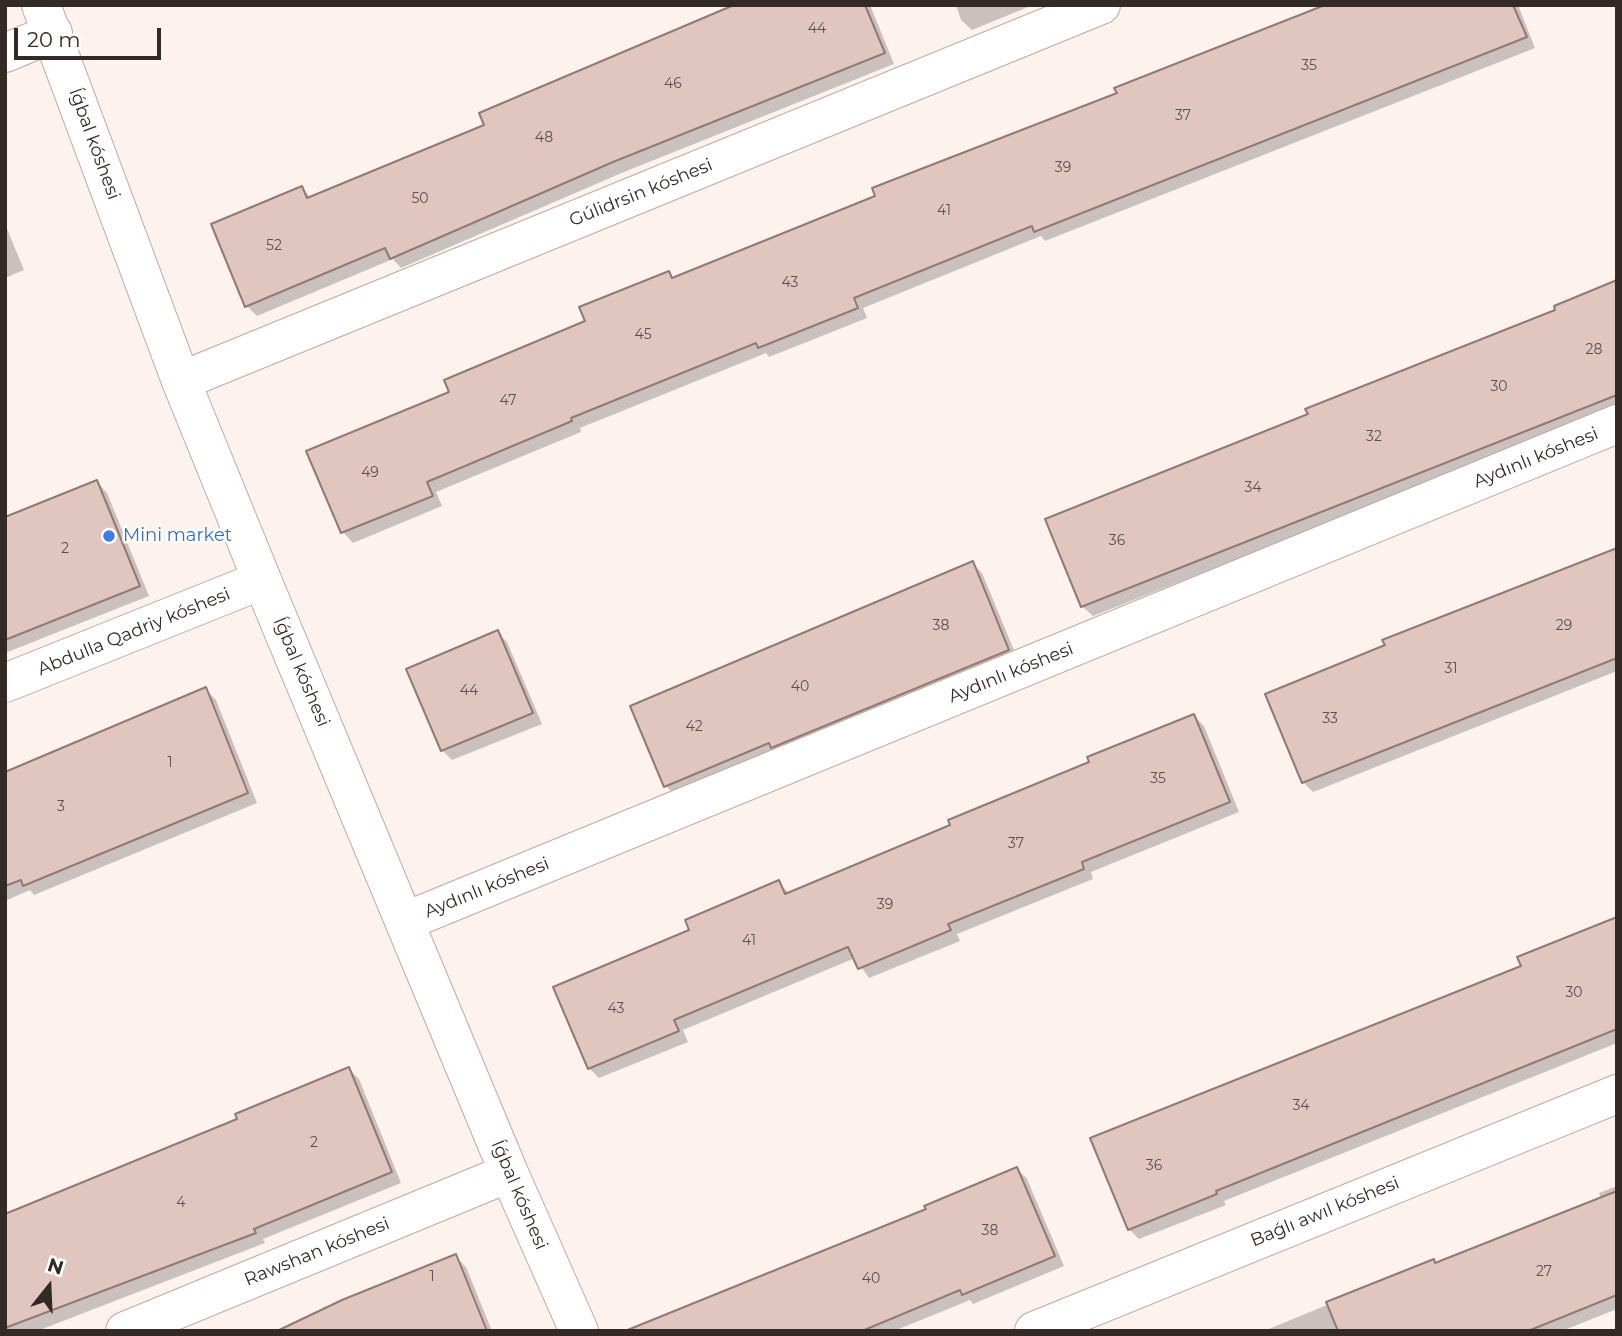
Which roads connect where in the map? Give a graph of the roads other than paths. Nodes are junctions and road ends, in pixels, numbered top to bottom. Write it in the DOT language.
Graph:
graph roads {
  1 [pos="1101,5"];
  2 [pos="47,19"];
  3 [pos="5,53"];
  4 [pos="181,381"];
  5 [pos="1617,424"];
  6 [pos="262,580"];
  7 [pos="5,683"];
  8 [pos="406,921"];
  9 [pos="1617,1094"];
  10 [pos="509,1173"];
  11 [pos="125,1331"];
  12 [pos="579,1331"];
  13 [pos="1034,1331"];
  1 -- 4 [label="street, Gúlidrsin kóshesi"];
  2 -- 3 [label="street"];
  2 -- 4 [label="street, Íǵbal kóshesi"];
  4 -- 6 [label="street, Íǵbal kóshesi"];
  5 -- 8 [label="street, Aydınlı kóshesi"];
  6 -- 7 [label="street, Abdulla Qadriy kóshesi"];
  6 -- 8 [label="street, Íǵbal kóshesi"];
  8 -- 10 [label="street, Íǵbal kóshesi"];
  9 -- 13 [label="street, Baǵlı awıl kóshesi"];
  10 -- 11 [label="street, Rawshan kóshesi"];
  10 -- 12 [label="street, Íǵbal kóshesi"];
}
